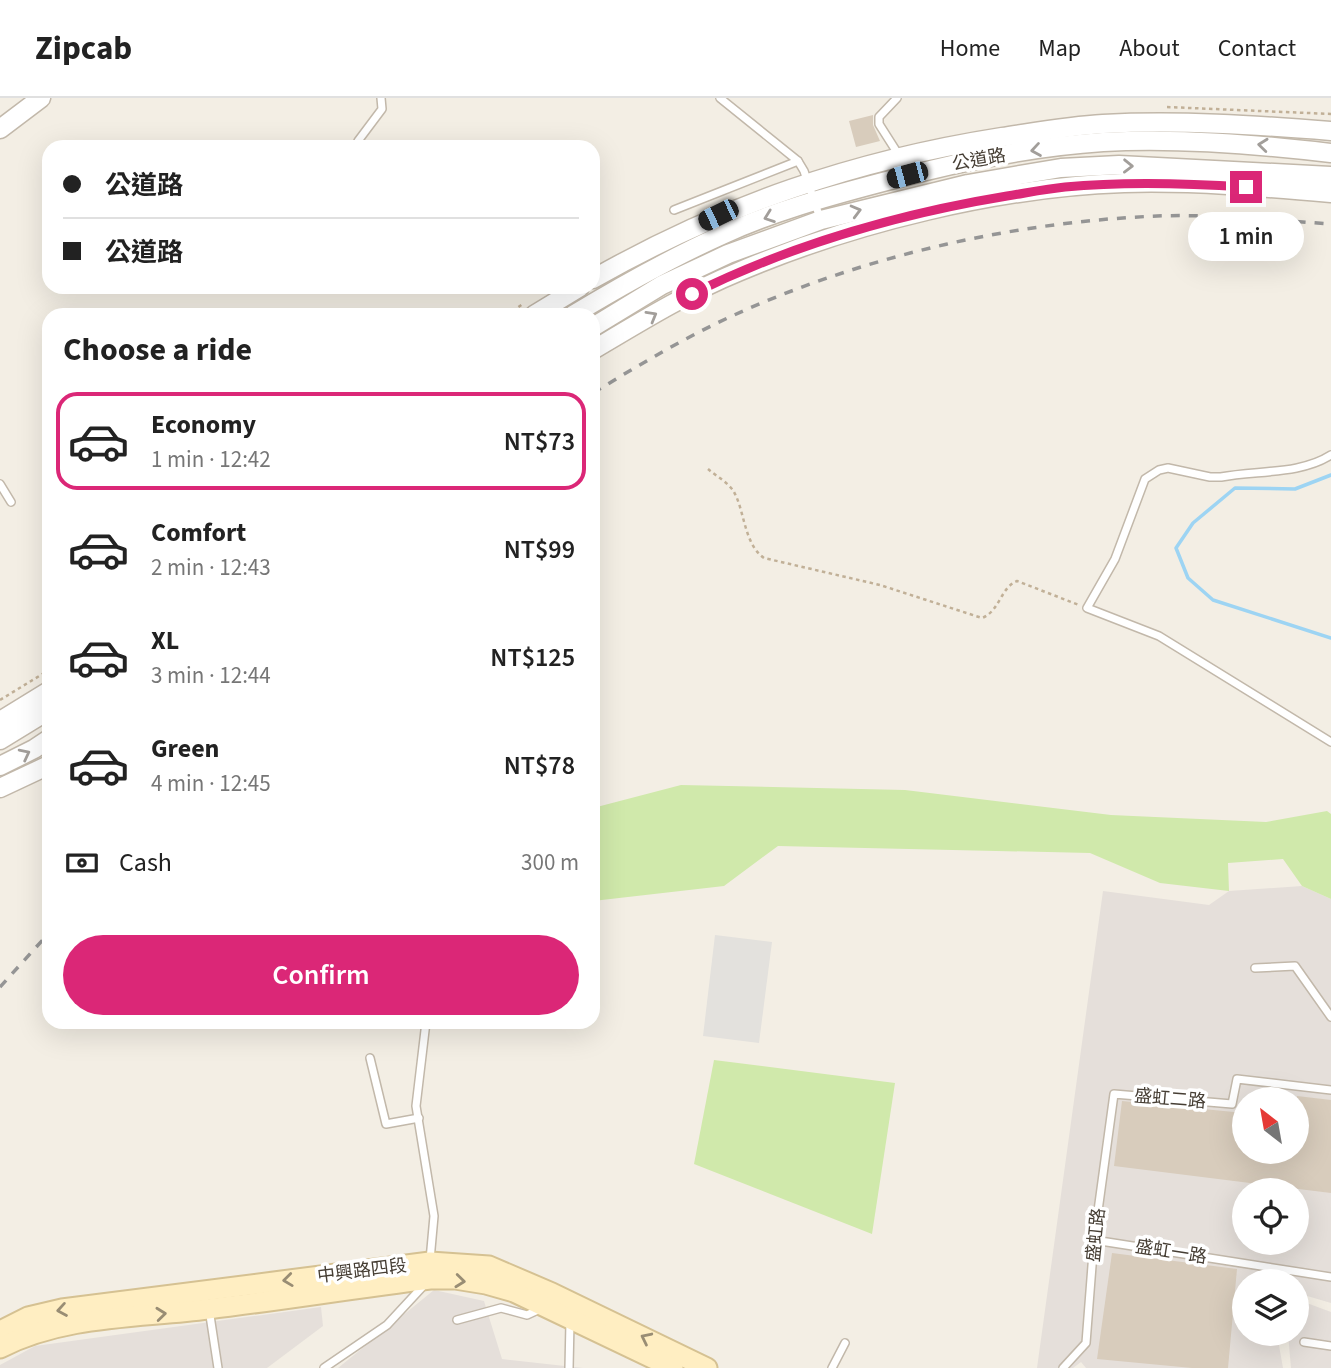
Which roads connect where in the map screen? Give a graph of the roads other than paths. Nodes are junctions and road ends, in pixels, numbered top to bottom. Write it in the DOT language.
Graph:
graph roads {
  1 [pos="41,98"];
  2 [pos="381,98"];
  3 [pos="720,98"];
  4 [pos="897,98"];
  5 [pos="0,129"];
  6 [pos="1331,131"];
  7 [pos="359,140"];
  8 [pos="1331,153"];
  9 [pos="901,158"];
  10 [pos="798,161"];
  11 [pos="1331,176"];
  12 [pos="809,182"];
  13 [pos="1331,193"];
  14 [pos="813,201"];
  15 [pos="674,210"];
  16 [pos="821,220"];
  17 [pos="831,245"];
  18 [pos="600,275"];
  19 [pos="568,294"];
  20 [pos="546,308"];
  21 [pos="585,308"];
  22 [pos="600,323"];
  23 [pos="600,346"];
  24 [pos="1331,455"];
  25 [pos="0,484"];
  26 [pos="11,502"];
  27 [pos="40,709"];
  28 [pos="5,723"];
  29 [pos="0,738"];
  30 [pos="1331,742"];
  31 [pos="42,744"];
  32 [pos="0,766"];
  33 [pos="42,768"];
  34 [pos="0,788"];
  35 [pos="1255,968"];
  36 [pos="1331,1017"];
  37 [pos="425,1029"];
  38 [pos="370,1058"];
  39 [pos="1331,1090"];
  40 [pos="1114,1094"];
  41 [pos="419,1118"];
  42 [pos="1094,1240"];
  43 [pos="430,1271"];
  44 [pos="1331,1277"];
  45 [pos="208,1300"];
  46 [pos="559,1305"];
  47 [pos="457,1320"];
  48 [pos="0,1331"];
  49 [pos="845,1343"];
  50 [pos="1309,1343"];
  51 [pos="1331,1346"];
  52 [pos="0,1348"];
  53 [pos="218,1368"];
  54 [pos="324,1368"];
  55 [pos="569,1368"];
  56 [pos="673,1368"];
  57 [pos="707,1368"];
  58 [pos="832,1368"];
  59 [pos="1063,1368"];
  1 -- 5 [label="street"];
  2 -- 7 [label="lane"];
  3 -- 10 [label="lane"];
  4 -- 9 [label="lane"];
  6 -- 9 [label="street, 公道路"];
  8 -- 14 [label="street, 公道路, one-way"];
  9 -- 12 [label="street, 公道路"];
  10 -- 12 [label="lane"];
  10 -- 15 [label="lane"];
  16 -- 11 [label="street, 公道路, one-way"];
  12 -- 14 [label="lane"];
  12 -- 18 [label="street, 公道路"];
  13 -- 17 [label="street"];
  14 -- 16 [label="lane"];
  14 -- 21 [label="street, 公道路, one-way"];
  16 -- 17 [label="lane"];
  16 -- 22 [label="street, 公道路"];
  23 -- 17 [label="street, one-way"];
  19 -- 20 [label="street"];
  24 -- 30 [label="lane"];
  25 -- 26 [label="lane"];
  27 -- 28 [label="street"];
  27 -- 29 [label="street"];
  28 -- 29 [label="street"];
  32 -- 31 [label="street, one-way"];
  33 -- 34 [label="street"];
  35 -- 36 [label="lane"];
  37 -- 41 [label="lane"];
  38 -- 41 [label="lane"];
  39 -- 40 [label="lane, 盛虹二路"];
  40 -- 42 [label="lane, 盛虹路"];
  41 -- 43 [label="lane"];
  42 -- 44 [label="lane, 盛虹一路"];
  42 -- 59 [label="lane, 盛虹路"];
  43 -- 45 [label="main road, 中興路四段"];
  43 -- 46 [label="main road, 中興路四段"];
  43 -- 54 [label="lane"];
  45 -- 48 [label="main road, 中興路四段, one-way"];
  52 -- 45 [label="main road, 中興路四段, one-way"];
  45 -- 53 [label="lane"];
  46 -- 47 [label="lane"];
  46 -- 55 [label="lane"];
  46 -- 56 [label="main road, 中興路四段"];
  57 -- 46 [label="main road, 中興路四段, one-way"];
  49 -- 58 [label="lane"];
  50 -- 51 [label="lane"];
}
